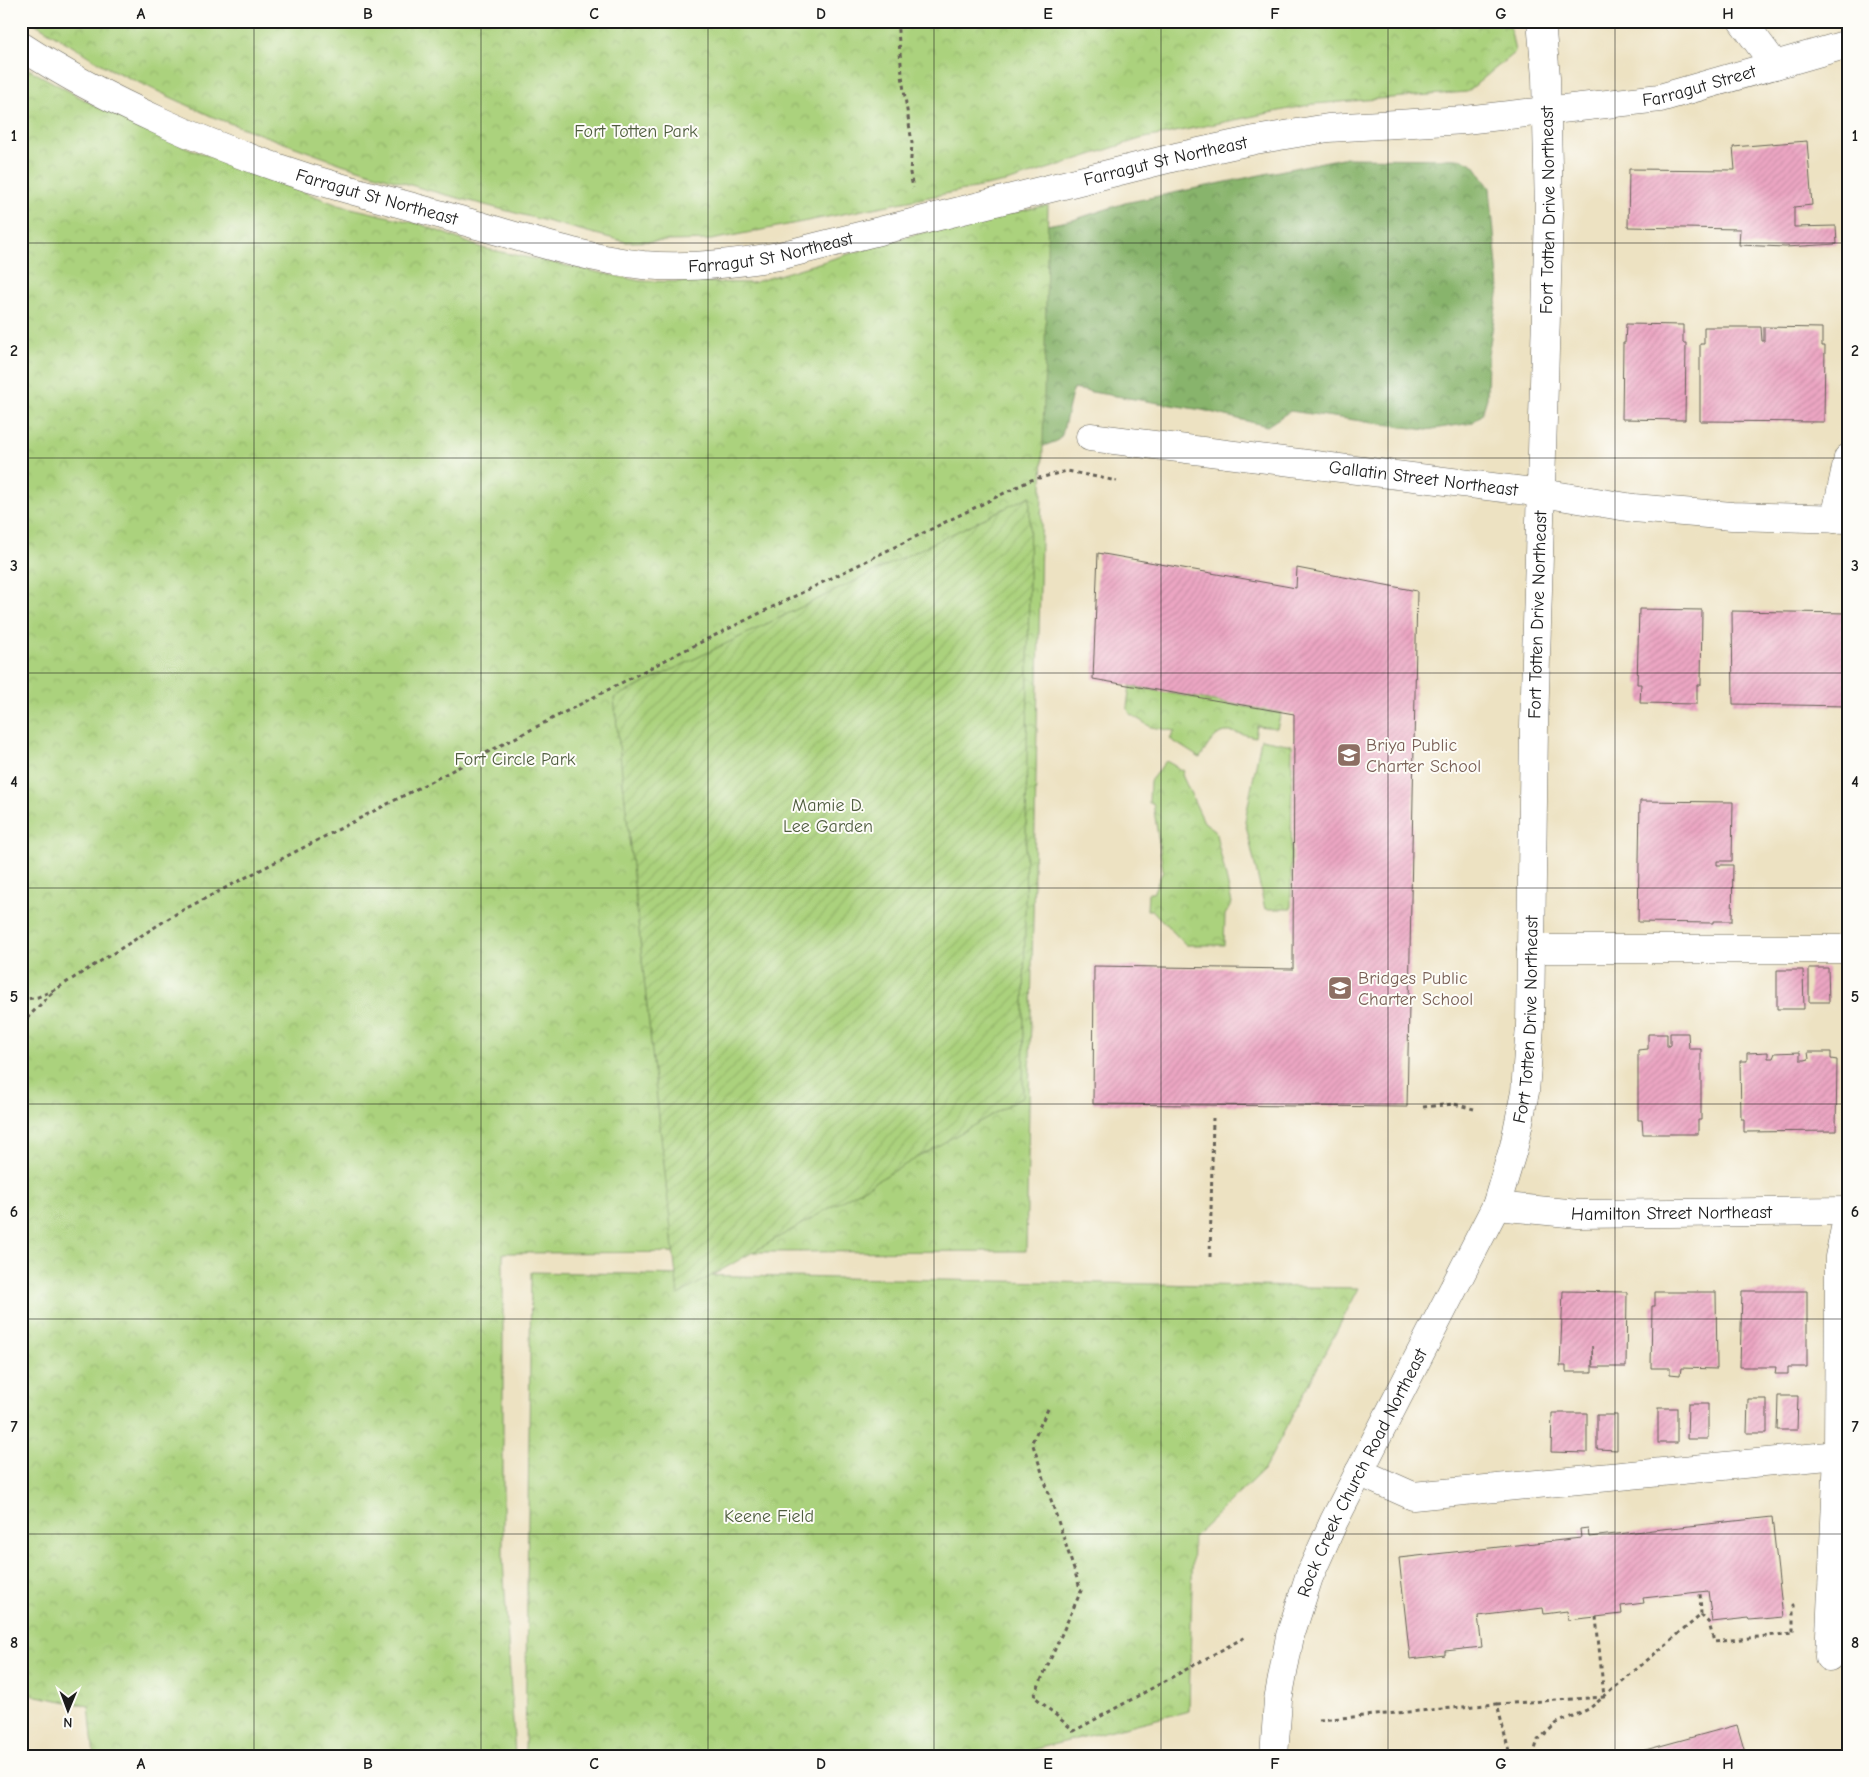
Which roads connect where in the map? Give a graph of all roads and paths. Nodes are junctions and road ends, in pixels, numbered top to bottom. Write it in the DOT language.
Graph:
graph roads {
  1 [pos="897,21"];
  2 [pos="1541,21"];
  3 [pos="1742,21"];
  4 [pos="1848,44"];
  5 [pos="21,46"];
  6 [pos="1775,65"];
  7 [pos="1547,111"];
  8 [pos="919,221"];
  9 [pos="1090,438"];
  10 [pos="1848,458"];
  11 [pos="1118,482"];
  12 [pos="1542,494"];
  13 [pos="1841,519"];
  14 [pos="1531,949"];
  15 [pos="1848,950"];
  16 [pos="56,989"];
  17 [pos="21,1000"];
  18 [pos="21,1024"];
  19 [pos="1423,1107"];
  20 [pos="1474,1109"];
  21 [pos="1214,1118"];
  22 [pos="1496,1206"];
  23 [pos="1848,1213"];
  24 [pos="1210,1257"];
  25 [pos="1048,1409"];
  26 [pos="1838,1455"];
  27 [pos="1359,1472"];
  28 [pos="1700,1592"];
  29 [pos="1831,1606"];
  30 [pos="1701,1615"];
  31 [pos="1596,1617"];
  32 [pos="1247,1636"];
  33 [pos="1829,1657"];
  34 [pos="1604,1697"];
  35 [pos="1497,1704"];
  36 [pos="1319,1720"];
  37 [pos="1274,1756"];
  38 [pos="1510,1756"];
  39 [pos="1533,1756"];
  1 -- 8 [label="path"];
  2 -- 7 [label="street, Fort Totten Drive Northeast"];
  3 -- 6 [label="street"];
  4 -- 6 [label="street, Farragut Street"];
  5 -- 8 [label="street, Farragut St Northeast"];
  6 -- 7 [label="street, Farragut Street"];
  7 -- 8 [label="street, Farragut St Northeast"];
  7 -- 12 [label="street, Fort Totten Drive Northeast"];
  9 -- 12 [label="street, Gallatin Street Northeast"];
  10 -- 13 [label="street"];
  11 -- 16 [label="path"];
  12 -- 13 [label="street, Gallatin Street Northeast"];
  12 -- 14 [label="street, Fort Totten Drive Northeast"];
  14 -- 15 [label="street"];
  14 -- 22 [label="street, Fort Totten Drive Northeast"];
  16 -- 17 [label="path"];
  16 -- 18 [label="path"];
  19 -- 20 [label="path"];
  21 -- 24 [label="path"];
  22 -- 23 [label="street, Hamilton Street Northeast"];
  22 -- 27 [label="street, Rock Creek Church Road Northeast"];
  23 -- 26 [label="street"];
  25 -- 32 [label="path"];
  26 -- 27 [label="street"];
  26 -- 29 [label="street"];
  27 -- 37 [label="street, Rock Creek Church Road Northeast"];
  28 -- 30 [label="path"];
  29 -- 30 [label="path"];
  29 -- 33 [label="street"];
  30 -- 34 [label="path"];
  31 -- 34 [label="path"];
  34 -- 35 [label="path"];
  34 -- 39 [label="path"];
  35 -- 36 [label="path"];
  35 -- 38 [label="path"];
}
